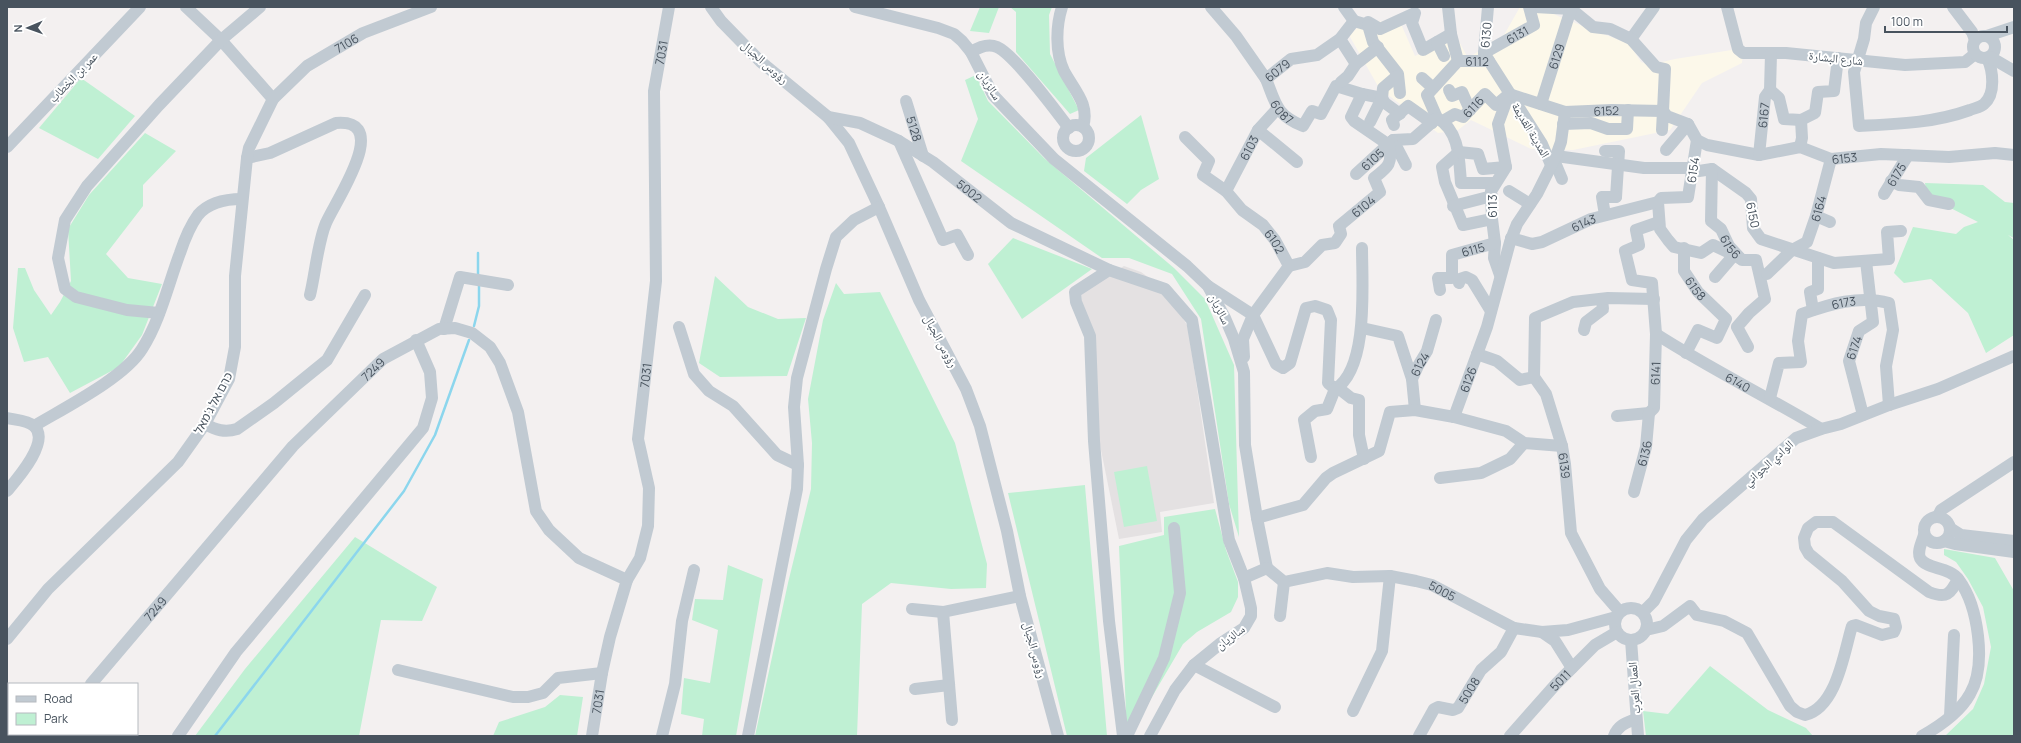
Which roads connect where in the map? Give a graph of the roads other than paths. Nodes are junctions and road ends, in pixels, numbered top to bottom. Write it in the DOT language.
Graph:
graph roads {
  1 [pos="140,7"];
  2 [pos="186,7"];
  3 [pos="260,7"];
  4 [pos="432,7"];
  5 [pos="669,7"];
  6 [pos="711,7"];
  7 [pos="1062,7"];
  8 [pos="1344,7"];
  9 [pos="1448,7"];
  10 [pos="1488,7"];
  11 [pos="1529,7"];
  12 [pos="1535,7"];
  13 [pos="1555,7"];
  14 [pos="1654,7"];
  15 [pos="1727,7"];
  16 [pos="1874,7"];
  17 [pos="1953,7"];
  18 [pos="1958,7"];
  19 [pos="864,8"];
  20 [pos="1571,9"];
  21 [pos="1413,10"];
  22 [pos="1214,11"];
  23 [pos="1354,21"];
  24 [pos="1368,25"];
  25 [pos="2014,27"];
  26 [pos="2014,32"];
  27 [pos="1451,34"];
  28 [pos="1340,39"];
  29 [pos="1631,39"];
  30 [pos="221,40"];
  31 [pos="1437,42"];
  32 [pos="1986,47"];
  33 [pos="1378,48"];
  34 [pos="971,52"];
  35 [pos="1771,54"];
  36 [pos="1444,56"];
  37 [pos="1486,57"];
  38 [pos="1838,58"];
  39 [pos="1858,61"];
  40 [pos="1458,62"];
  41 [pos="1356,64"];
  42 [pos="2014,66"];
  43 [pos="2014,71"];
  44 [pos="1397,76"];
  45 [pos="1422,78"];
  46 [pos="1266,79"];
  47 [pos="1342,82"];
  48 [pos="1433,88"];
  49 [pos="1449,90"];
  50 [pos="1770,90"];
  51 [pos="1400,93"];
  52 [pos="1362,94"];
  53 [pos="1510,94"];
  54 [pos="1382,98"];
  55 [pos="273,99"];
  56 [pos="906,101"];
  57 [pos="1541,104"];
  58 [pos="1278,108"];
  59 [pos="1470,110"];
  60 [pos="1628,110"];
  61 [pos="1663,111"];
  62 [pos="1400,114"];
  63 [pos="828,117"];
  64 [pos="1564,118"];
  65 [pos="1434,120"];
  66 [pos="1801,120"];
  67 [pos="1370,122"];
  68 [pos="1688,124"];
  69 [pos="1394,126"];
  70 [pos="1083,127"];
  71 [pos="1069,128"];
  72 [pos="1258,130"];
  73 [pos="1662,130"];
  74 [pos="1185,137"];
  75 [pos="1697,140"];
  76 [pos="899,141"];
  77 [pos="1391,143"];
  78 [pos="7,147"];
  79 [pos="1800,147"];
  80 [pos="1666,150"];
  81 [pos="1605,151"];
  82 [pos="1459,152"];
  83 [pos="1908,154"];
  84 [pos="1759,155"];
  85 [pos="2014,155"];
  86 [pos="923,156"];
  87 [pos="247,158"];
  88 [pos="1832,159"];
  89 [pos="1554,160"];
  90 [pos="1297,162"];
  91 [pos="1406,165"];
  92 [pos="1619,166"];
  93 [pos="1506,167"];
  94 [pos="1693,168"];
  95 [pos="1712,169"];
  96 [pos="1356,174"];
  97 [pos="1562,179"];
  98 [pos="1891,181"];
  99 [pos="1495,182"];
  100 [pos="1226,191"];
  101 [pos="1509,191"];
  102 [pos="1884,194"];
  103 [pos="1492,196"];
  104 [pos="1616,197"];
  105 [pos="242,199"];
  106 [pos="1658,202"];
  107 [pos="1530,204"];
  108 [pos="1949,204"];
  109 [pos="1453,206"];
  110 [pos="880,207"];
  111 [pos="1631,208"];
  112 [pos="1605,215"];
  113 [pos="1816,216"];
  114 [pos="1492,219"];
  115 [pos="1659,222"];
  116 [pos="1830,222"];
  117 [pos="1901,231"];
  118 [pos="1511,238"];
  119 [pos="1495,243"];
  120 [pos="1362,248"];
  121 [pos="1684,248"];
  122 [pos="1792,250"];
  123 [pos="968,255"];
  124 [pos="1738,257"];
  125 [pos="1818,258"];
  126 [pos="1866,261"];
  127 [pos="1290,266"];
  128 [pos="1109,270"];
  129 [pos="1767,274"];
  130 [pos="1500,275"];
  131 [pos="1715,277"];
  132 [pos="1459,284"];
  133 [pos="508,285"];
  134 [pos="1208,286"];
  135 [pos="1440,290"];
  136 [pos="310,295"];
  137 [pos="365,295"];
  138 [pos="1602,299"];
  139 [pos="1654,299"];
  140 [pos="1870,299"];
  141 [pos="1813,310"];
  142 [pos="1492,311"];
  143 [pos="159,313"];
  144 [pos="1253,315"];
  145 [pos="1436,320"];
  146 [pos="679,327"];
  147 [pos="1362,328"];
  148 [pos="444,329"];
  149 [pos="1584,330"];
  150 [pos="1656,334"];
  151 [pos="416,340"];
  152 [pos="1748,347"];
  153 [pos="1686,353"];
  154 [pos="1477,354"];
  155 [pos="2014,356"];
  156 [pos="1244,372"];
  157 [pos="1534,377"];
  158 [pos="1412,379"];
  159 [pos="1336,388"];
  160 [pos="1770,398"];
  161 [pos="1889,405"];
  162 [pos="1415,410"];
  163 [pos="1648,413"];
  164 [pos="1862,415"];
  165 [pos="1617,416"];
  166 [pos="1454,417"];
  167 [pos="7,418"];
  168 [pos="205,424"];
  169 [pos="34,426"];
  170 [pos="1821,429"];
  171 [pos="1524,443"];
  172 [pos="1562,446"];
  173 [pos="1311,457"];
  174 [pos="1364,459"];
  175 [pos="2014,462"];
  176 [pos="798,465"];
  177 [pos="1440,478"];
  178 [pos="7,491"];
  179 [pos="1634,492"];
  180 [pos="1938,516"];
  181 [pos="1257,518"];
  182 [pos="1174,528"];
  183 [pos="1950,528"];
  184 [pos="1924,535"];
  185 [pos="1944,541"];
  186 [pos="2014,541"];
  187 [pos="2014,552"];
  188 [pos="1267,568"];
  189 [pos="694,570"];
  190 [pos="1390,576"];
  191 [pos="1244,578"];
  192 [pos="1958,579"];
  193 [pos="627,580"];
  194 [pos="1284,582"];
  195 [pos="1020,596"];
  196 [pos="912,609"];
  197 [pos="943,612"];
  198 [pos="1643,612"];
  199 [pos="1618,615"];
  200 [pos="1280,616"];
  201 [pos="1514,628"];
  202 [pos="1646,630"];
  203 [pos="1542,632"];
  204 [pos="1617,632"];
  205 [pos="1954,635"];
  206 [pos="7,639"];
  207 [pos="1631,640"];
  208 [pos="1194,665"];
  209 [pos="1572,668"];
  210 [pos="398,670"];
  211 [pos="602,673"];
  212 [pos="92,683"];
  213 [pos="949,685"];
  214 [pos="915,689"];
  215 [pos="1275,707"];
  216 [pos="1353,711"];
  217 [pos="1950,716"];
  218 [pos="1636,719"];
  219 [pos="952,720"];
  220 [pos="178,736"];
  221 [pos="592,736"];
  222 [pos="662,736"];
  223 [pos="748,736"];
  224 [pos="1058,736"];
  225 [pos="1123,736"];
  226 [pos="1127,736"];
  227 [pos="1150,736"];
  228 [pos="1419,736"];
  229 [pos="1510,736"];
  230 [pos="1614,736"];
  231 [pos="1638,736"];
  232 [pos="1922,736"];
  1 -- 78 [label="street, عمر بن الخطاب"];
  2 -- 30 [label="street"];
  3 -- 30 [label="street"];
  4 -- 55 [label="street, 7106"];
  5 -- 193 [label="street, 7031"];
  6 -- 63 [label="street, رؤوس الجبال"];
  7 -- 70 [label="street"];
  8 -- 23 [label="street"];
  9 -- 27 [label="street, 6112"];
  10 -- 37 [label="street, 6130"];
  11 -- 37 [label="street, 6131"];
  12 -- 13 [label="street"];
  13 -- 20 [label="street"];
  14 -- 29 [label="street"];
  15 -- 35 [label="street, شارع البشارة"];
  16 -- 39 [label="street"];
  17 -- 32 [label="street"];
  18 -- 32 [label="street"];
  19 -- 34 [label="street, سالزيان"];
  20 -- 29 [label="street"];
  20 -- 57 [label="street, 6129"];
  21 -- 24 [label="street"];
  21 -- 31 [label="street"];
  22 -- 46 [label="street, 6079"];
  23 -- 24 [label="street"];
  23 -- 28 [label="street, 6079"];
  24 -- 33 [label="street"];
  25 -- 32 [label="street"];
  26 -- 32 [label="street"];
  27 -- 31 [label="street"];
  27 -- 40 [label="street, 6112"];
  28 -- 41 [label="street"];
  28 -- 46 [label="street, 6079"];
  29 -- 61 [label="street"];
  30 -- 55 [label="street"];
  30 -- 143 [label="street"];
  31 -- 36 [label="street"];
  32 -- 39 [label="street, شارع البشارة"];
  32 -- 39 [label="street"];
  32 -- 42 [label="street"];
  32 -- 43 [label="street"];
  33 -- 41 [label="street"];
  33 -- 44 [label="street"];
  34 -- 71 [label="street"];
  34 -- 134 [label="street, سالزيان"];
  35 -- 38 [label="street, شارع البشارة"];
  35 -- 50 [label="street, 6167"];
  37 -- 40 [label="street, 6112"];
  37 -- 53 [label="street, 6112"];
  38 -- 39 [label="street, شارع البشارة"];
  38 -- 66 [label="street"];
  40 -- 48 [label="street"];
  41 -- 47 [label="street"];
  44 -- 51 [label="street"];
  44 -- 54 [label="street"];
  45 -- 48 [label="street"];
  46 -- 58 [label="street, 6087"];
  48 -- 65 [label="street"];
  49 -- 59 [label="street"];
  50 -- 66 [label="street"];
  50 -- 84 [label="street, 6167"];
  52 -- 54 [label="street, 6087"];
  52 -- 58 [label="street, 6087"];
  52 -- 77 [label="street"];
  53 -- 57 [label="street, 6152"];
  53 -- 59 [label="street, 6116"];
  53 -- 89 [label="street, المدينة القديمة"];
  53 -- 93 [label="street"];
  54 -- 62 [label="street"];
  54 -- 67 [label="street"];
  55 -- 87 [label="street, כרם אל ג'מאל"];
  56 -- 86 [label="street, 5128"];
  57 -- 64 [label="street, 6152"];
  58 -- 72 [label="street, 6103"];
  59 -- 65 [label="street, 6116"];
  60 -- 61 [label="street, 6152"];
  60 -- 64 [label="street, 6152"];
  60 -- 64 [label="street"];
  61 -- 68 [label="street"];
  61 -- 73 [label="street"];
  62 -- 65 [label="street"];
  62 -- 69 [label="street"];
  63 -- 76 [label="street, 5002"];
  63 -- 110 [label="street, رؤوس الجبال"];
  64 -- 89 [label="street, 6126"];
  65 -- 77 [label="street"];
  65 -- 82 [label="street"];
  66 -- 79 [label="street"];
  68 -- 75 [label="street"];
  68 -- 80 [label="street"];
  70 -- 71 [label="street"];
  70 -- 71 [label="street"];
  72 -- 90 [label="street"];
  72 -- 100 [label="street, 6103"];
  74 -- 100 [label="street, 6102"];
  75 -- 84 [label="street"];
  75 -- 94 [label="street, 6154"];
  76 -- 86 [label="street, 5002"];
  76 -- 123 [label="street"];
  77 -- 91 [label="street"];
  77 -- 96 [label="street, 6105"];
  77 -- 127 [label="street, 6104"];
  79 -- 84 [label="street"];
  79 -- 88 [label="street, 6153"];
  81 -- 92 [label="street"];
  82 -- 93 [label="street"];
  82 -- 99 [label="street"];
  82 -- 109 [label="street"];
  83 -- 85 [label="street, 6153"];
  83 -- 88 [label="street, 6153"];
  83 -- 98 [label="street, 6175"];
  86 -- 128 [label="street, 5002"];
  87 -- 105 [label="street, כרם אל ג'מאל"];
  87 -- 136 [label="street"];
  88 -- 113 [label="street, 6164"];
  89 -- 92 [label="street"];
  89 -- 97 [label="street, المدينة القديمة"];
  89 -- 107 [label="street, 6126"];
  92 -- 94 [label="street"];
  92 -- 104 [label="street"];
  93 -- 99 [label="street, 6113"];
  94 -- 95 [label="street"];
  94 -- 106 [label="street, 6154"];
  95 -- 122 [label="street, 6150"];
  95 -- 124 [label="street, 6156"];
  98 -- 102 [label="street, 6175"];
  98 -- 108 [label="street"];
  99 -- 103 [label="street, 6113"];
  100 -- 127 [label="street, 6102"];
  101 -- 107 [label="street"];
  103 -- 109 [label="street"];
  103 -- 114 [label="street, 6113"];
  104 -- 111 [label="street"];
  104 -- 112 [label="street"];
  105 -- 143 [label="street"];
  105 -- 168 [label="street, כרם אל ג'מאל"];
  106 -- 111 [label="street, 6143"];
  106 -- 115 [label="street"];
  107 -- 118 [label="street, 6126"];
  109 -- 114 [label="street"];
  110 -- 176 [label="street"];
  110 -- 195 [label="street, رؤوس الجبال"];
  111 -- 112 [label="street, 6143"];
  112 -- 118 [label="street, 6143"];
  113 -- 116 [label="street"];
  113 -- 122 [label="street, 6164"];
  114 -- 119 [label="street, 6113"];
  115 -- 121 [label="street"];
  115 -- 139 [label="street, 6141"];
  117 -- 126 [label="street, 6150"];
  118 -- 130 [label="street, 6126"];
  119 -- 130 [label="street, 6113"];
  119 -- 135 [label="street, 6115"];
  120 -- 147 [label="street"];
  121 -- 124 [label="street"];
  121 -- 153 [label="street, 6158"];
  122 -- 125 [label="street, 6150"];
  122 -- 129 [label="street, 6164"];
  124 -- 131 [label="street"];
  124 -- 152 [label="street, 6156"];
  125 -- 126 [label="street, 6150"];
  125 -- 141 [label="street"];
  126 -- 140 [label="street, 6174"];
  127 -- 144 [label="street, 6102"];
  128 -- 191 [label="street, 5002"];
  128 -- 225 [label="street"];
  130 -- 142 [label="street, 6126"];
  132 -- 142 [label="street"];
  133 -- 148 [label="street"];
  134 -- 144 [label="street"];
  134 -- 156 [label="street, سالزيان"];
  137 -- 168 [label="street"];
  138 -- 139 [label="street"];
  138 -- 149 [label="street"];
  138 -- 157 [label="street"];
  139 -- 150 [label="street, 6141"];
  140 -- 141 [label="street, 6173"];
  140 -- 161 [label="street, 6173"];
  140 -- 164 [label="street, 6174"];
  141 -- 160 [label="street, 6173"];
  142 -- 154 [label="street, 6126"];
  143 -- 169 [label="street"];
  144 -- 156 [label="street, 6102"];
  144 -- 159 [label="street"];
  145 -- 158 [label="street, 6124"];
  146 -- 176 [label="street"];
  147 -- 158 [label="street"];
  147 -- 159 [label="street"];
  148 -- 151 [label="street, 7249"];
  148 -- 193 [label="street, 7249"];
  150 -- 153 [label="street, 6140"];
  150 -- 163 [label="street, 6141"];
  151 -- 212 [label="street, 7249"];
  151 -- 220 [label="street"];
  153 -- 160 [label="street, 6140"];
  154 -- 157 [label="street"];
  154 -- 166 [label="street, 6126"];
  155 -- 161 [label="street, الوادي الجواني"];
  156 -- 181 [label="street, سالزيان"];
  157 -- 172 [label="street, 6139"];
  158 -- 162 [label="street, 6124"];
  159 -- 173 [label="street"];
  159 -- 174 [label="street"];
  160 -- 170 [label="street, 6140"];
  161 -- 164 [label="street, الوادي الجواني"];
  162 -- 166 [label="street"];
  162 -- 174 [label="street"];
  163 -- 165 [label="street"];
  163 -- 179 [label="street, 6136"];
  164 -- 170 [label="street, الوادي الجواني"];
  166 -- 171 [label="street"];
  167 -- 169 [label="street"];
  168 -- 206 [label="street, כרם אל ג'מאל"];
  169 -- 178 [label="street"];
  170 -- 198 [label="street, الوادي الجواني"];
  171 -- 172 [label="street"];
  171 -- 177 [label="street"];
  172 -- 199 [label="street, 6139"];
  174 -- 181 [label="street"];
  175 -- 180 [label="street"];
  176 -- 223 [label="street"];
  180 -- 183 [label="street"];
  180 -- 184 [label="street"];
  181 -- 188 [label="street, سالزيان"];
  182 -- 226 [label="street"];
  183 -- 185 [label="street"];
  183 -- 186 [label="street"];
  184 -- 185 [label="street"];
  184 -- 192 [label="street"];
  185 -- 187 [label="street"];
  188 -- 191 [label="street"];
  188 -- 194 [label="street"];
  189 -- 222 [label="street"];
  190 -- 194 [label="street, 5005"];
  190 -- 201 [label="street, 5005"];
  190 -- 216 [label="street"];
  191 -- 208 [label="street, سالزيان"];
  192 -- 202 [label="street"];
  192 -- 217 [label="street"];
  193 -- 211 [label="street, 7031"];
  194 -- 200 [label="street"];
  195 -- 197 [label="street"];
  195 -- 224 [label="street, رؤوس الجبال"];
  196 -- 197 [label="street"];
  197 -- 213 [label="street"];
  198 -- 199 [label="street"];
  198 -- 202 [label="street"];
  199 -- 203 [label="street, 5005"];
  199 -- 204 [label="street"];
  201 -- 203 [label="street, 5005"];
  201 -- 228 [label="street, 5008"];
  202 -- 207 [label="street"];
  203 -- 209 [label="street"];
  204 -- 207 [label="street"];
  204 -- 209 [label="street, 5011"];
  205 -- 217 [label="street"];
  207 -- 218 [label="street, العمال العرب"];
  208 -- 215 [label="street"];
  208 -- 227 [label="street, سالزيان"];
  209 -- 229 [label="street, 5011"];
  210 -- 211 [label="street"];
  211 -- 221 [label="street, 7031"];
  213 -- 214 [label="street"];
  213 -- 219 [label="street"];
  217 -- 232 [label="street"];
  218 -- 230 [label="street"];
  218 -- 231 [label="street, العمال العرب"];
}
